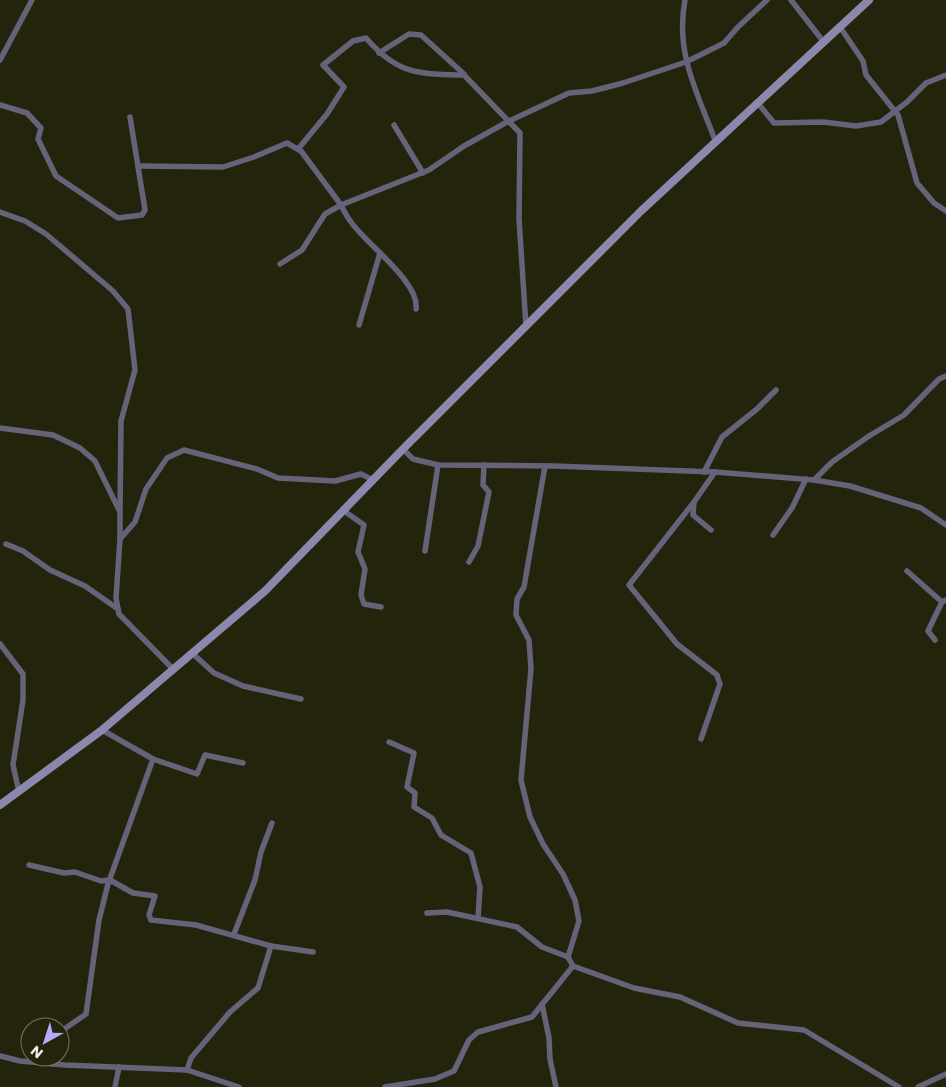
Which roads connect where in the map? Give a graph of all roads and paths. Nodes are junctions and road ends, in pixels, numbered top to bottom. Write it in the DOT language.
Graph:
graph roads {
  1 [pos="32,0"];
  2 [pos="685,0"];
  3 [pos="767,0"];
  4 [pos="792,0"];
  5 [pos="869,0"];
  6 [pos="840,27"];
  7 [pos="824,42"];
  8 [pos="379,53"];
  9 [pos="0,60"];
  10 [pos="686,62"];
  11 [pos="464,75"];
  12 [pos="946,75"];
  13 [pos="757,102"];
  14 [pos="0,105"];
  15 [pos="896,111"];
  16 [pos="130,117"];
  17 [pos="507,122"];
  18 [pos="394,125"];
  19 [pos="715,140"];
  20 [pos="298,149"];
  21 [pos="139,166"];
  22 [pos="423,173"];
  23 [pos="341,205"];
  24 [pos="946,211"];
  25 [pos="0,212"];
  26 [pos="380,253"];
  27 [pos="280,264"];
  28 [pos="416,309"];
  29 [pos="359,325"];
  30 [pos="526,326"];
  31 [pos="946,376"];
  32 [pos="776,390"];
  33 [pos="0,428"];
  34 [pos="403,449"];
  35 [pos="438,464"];
  36 [pos="484,465"];
  37 [pos="545,466"];
  38 [pos="704,472"];
  39 [pos="715,472"];
  40 [pos="806,479"];
  41 [pos="373,480"];
  42 [pos="814,480"];
  43 [pos="694,502"];
  44 [pos="344,511"];
  45 [pos="120,512"];
  46 [pos="946,525"];
  47 [pos="711,530"];
  48 [pos="773,535"];
  49 [pos="120,539"];
  50 [pos="6,544"];
  51 [pos="426,551"];
  52 [pos="469,562"];
  53 [pos="907,571"];
  54 [pos="944,601"];
  55 [pos="381,607"];
  56 [pos="118,609"];
  57 [pos="935,640"];
  58 [pos="0,644"];
  59 [pos="192,653"];
  60 [pos="174,669"];
  61 [pos="301,699"];
  62 [pos="102,730"];
  63 [pos="701,738"];
  64 [pos="389,742"];
  65 [pos="153,759"];
  66 [pos="243,762"];
  67 [pos="19,792"];
  68 [pos="0,805"];
  69 [pos="272,823"];
  70 [pos="29,865"];
  71 [pos="110,880"];
  72 [pos="427,914"];
  73 [pos="478,918"];
  74 [pos="234,934"];
  75 [pos="271,946"];
  76 [pos="313,952"];
  77 [pos="568,957"];
  78 [pos="573,966"];
  79 [pos="542,1004"];
  80 [pos="70,1025"];
  81 [pos="0,1056"];
  82 [pos="20,1058"];
  83 [pos="70,1063"];
  84 [pos="119,1067"];
  85 [pos="187,1070"];
  86 [pos="946,1074"];
  87 [pos="115,1087"];
  88 [pos="239,1087"];
  89 [pos="385,1087"];
  90 [pos="556,1087"];
  91 [pos="899,1087"];
  92 [pos="917,1087"];
  1 -- 9 [label="street"];
  2 -- 10 [label="street"];
  3 -- 10 [label="street"];
  4 -- 7 [label="street"];
  5 -- 6 [label="main road"];
  6 -- 7 [label="main road"];
  6 -- 15 [label="street"];
  7 -- 13 [label="main road"];
  8 -- 11 [label="street"];
  8 -- 11 [label="street"];
  8 -- 20 [label="street"];
  10 -- 17 [label="street"];
  10 -- 19 [label="street"];
  11 -- 17 [label="street"];
  12 -- 15 [label="street"];
  13 -- 15 [label="street"];
  13 -- 19 [label="main road"];
  14 -- 21 [label="street"];
  15 -- 24 [label="street"];
  16 -- 21 [label="street"];
  17 -- 22 [label="street"];
  17 -- 30 [label="street"];
  18 -- 22 [label="street"];
  19 -- 30 [label="main road"];
  20 -- 21 [label="street"];
  20 -- 23 [label="street"];
  22 -- 23 [label="street"];
  23 -- 26 [label="street"];
  23 -- 27 [label="street"];
  25 -- 45 [label="street"];
  26 -- 28 [label="street"];
  26 -- 29 [label="street"];
  30 -- 34 [label="main road"];
  31 -- 42 [label="street"];
  32 -- 38 [label="street"];
  33 -- 45 [label="street"];
  34 -- 35 [label="street"];
  34 -- 41 [label="main road"];
  35 -- 36 [label="street"];
  35 -- 51 [label="street"];
  36 -- 37 [label="street"];
  36 -- 52 [label="street"];
  37 -- 38 [label="street"];
  37 -- 77 [label="street"];
  38 -- 39 [label="street"];
  39 -- 40 [label="street"];
  39 -- 43 [label="street"];
  40 -- 42 [label="street"];
  40 -- 48 [label="street"];
  41 -- 44 [label="main road"];
  41 -- 49 [label="street"];
  42 -- 46 [label="street"];
  43 -- 47 [label="street"];
  43 -- 63 [label="street"];
  44 -- 55 [label="street"];
  44 -- 59 [label="main road"];
  45 -- 49 [label="street"];
  49 -- 56 [label="street"];
  50 -- 56 [label="street"];
  53 -- 54 [label="street"];
  54 -- 57 [label="street"];
  56 -- 60 [label="street"];
  58 -- 67 [label="street"];
  59 -- 60 [label="main road"];
  59 -- 61 [label="street"];
  60 -- 62 [label="main road"];
  62 -- 65 [label="street"];
  62 -- 67 [label="main road"];
  64 -- 73 [label="street"];
  65 -- 66 [label="street"];
  65 -- 71 [label="street"];
  67 -- 68 [label="main road"];
  69 -- 74 [label="street"];
  70 -- 71 [label="street"];
  71 -- 74 [label="street"];
  71 -- 80 [label="street"];
  72 -- 73 [label="street"];
  73 -- 77 [label="street"];
  74 -- 75 [label="street"];
  75 -- 76 [label="street"];
  75 -- 85 [label="street"];
  77 -- 78 [label="street"];
  78 -- 79 [label="street"];
  78 -- 91 [label="street"];
  79 -- 89 [label="street"];
  79 -- 90 [label="street"];
  81 -- 82 [label="street"];
  83 -- 84 [label="street"];
  84 -- 85 [label="street"];
  84 -- 87 [label="street"];
  85 -- 88 [label="street"];
  86 -- 92 [label="street"];
}
